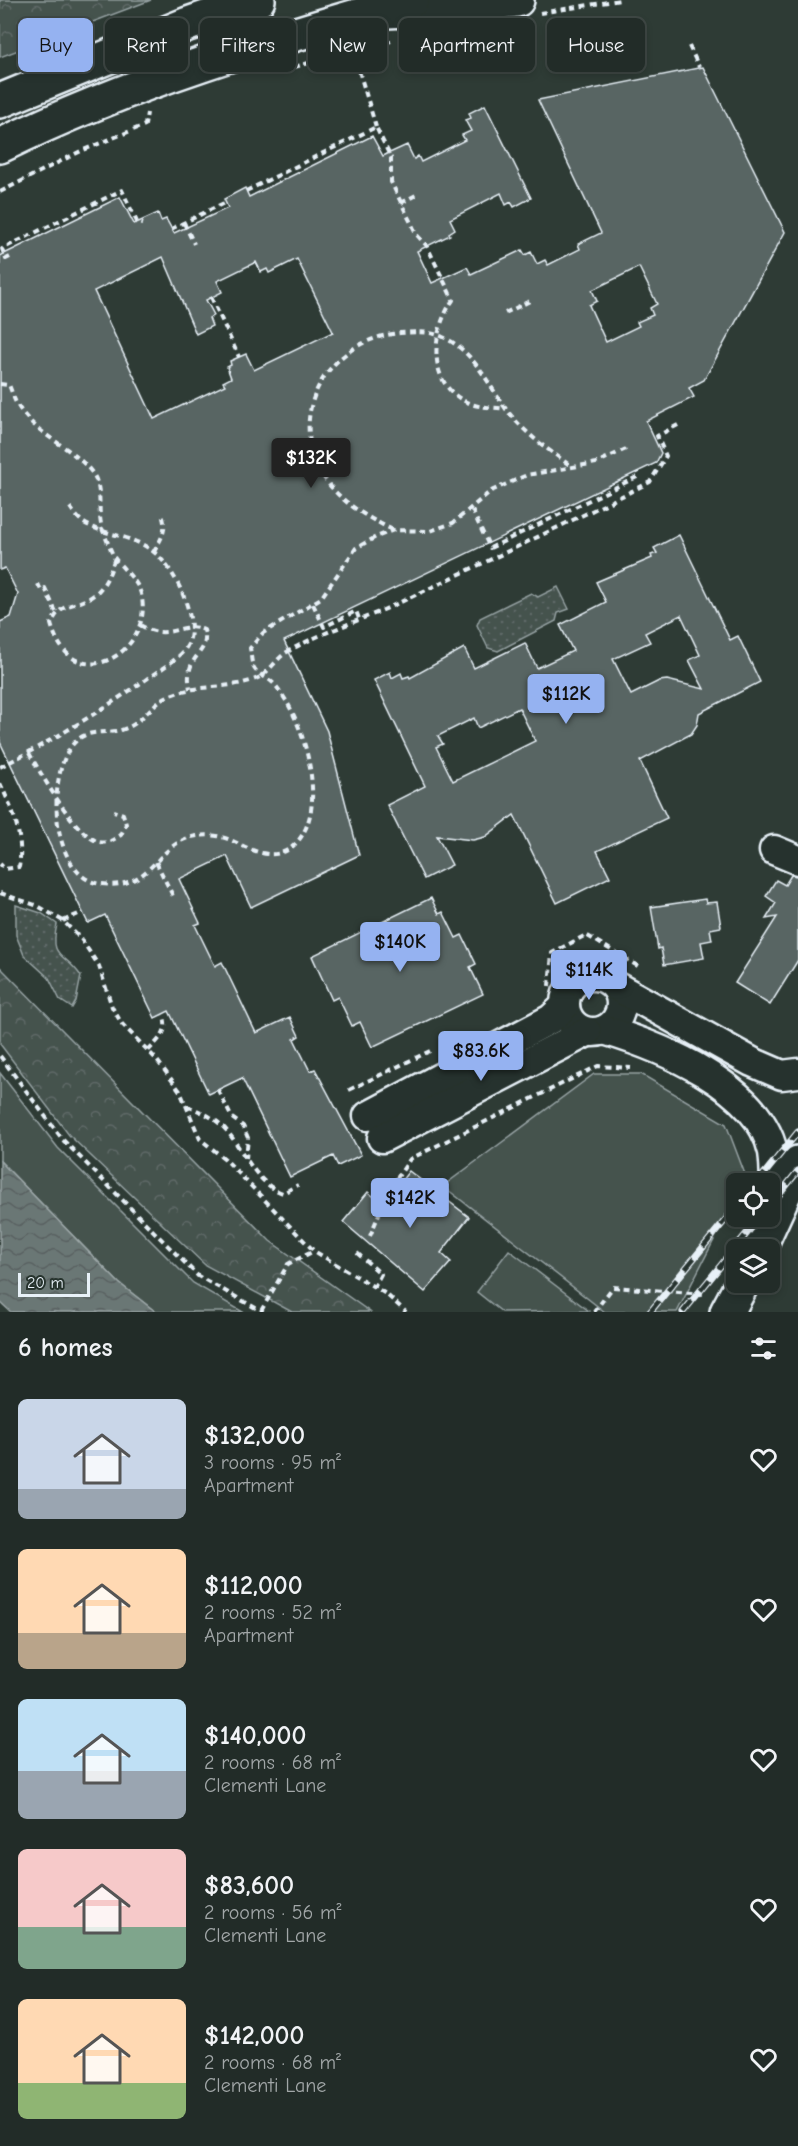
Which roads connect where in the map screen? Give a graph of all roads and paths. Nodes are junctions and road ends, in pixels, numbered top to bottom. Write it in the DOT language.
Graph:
graph roads {
  1 [pos="258,0"];
  2 [pos="412,0"];
  3 [pos="620,0"];
  4 [pos="525,7"];
  5 [pos="374,11"];
  6 [pos="393,40"];
  7 [pos="689,46"];
  8 [pos="296,66"];
  9 [pos="699,68"];
  10 [pos="359,72"];
  11 [pos="0,101"];
  12 [pos="128,105"];
  13 [pos="158,109"];
  14 [pos="147,112"];
  15 [pos="376,127"];
  16 [pos="0,146"];
  17 [pos="246,191"];
  18 [pos="0,192"];
  19 [pos="417,195"];
  20 [pos="226,202"];
  21 [pos="401,202"];
  22 [pos="184,222"];
  23 [pos="143,224"];
  24 [pos="171,229"];
  25 [pos="194,244"];
  26 [pos="10,257"];
  27 [pos="212,297"];
  28 [pos="530,301"];
  29 [pos="505,314"];
  30 [pos="436,335"];
  31 [pos="239,357"];
  32 [pos="0,384"];
  33 [pos="506,409"];
  34 [pos="680,424"];
  35 [pos="626,449"];
  36 [pos="571,466"];
  37 [pos="637,472"];
  38 [pos="69,506"];
  39 [pos="471,510"];
  40 [pos="162,515"];
  41 [pos="102,529"];
  42 [pos="394,530"];
  43 [pos="154,552"];
  44 [pos="115,558"];
  45 [pos="38,584"];
  46 [pos="313,604"];
  47 [pos="56,612"];
  48 [pos="360,621"];
  49 [pos="141,625"];
  50 [pos="191,627"];
  51 [pos="261,676"];
  52 [pos="190,689"];
  53 [pos="29,753"];
  54 [pos="0,767"];
  55 [pos="0,783"];
  56 [pos="57,799"];
  57 [pos="114,811"];
  58 [pos="156,862"];
  59 [pos="0,864"];
  60 [pos="0,893"];
  61 [pos="174,898"];
  62 [pos="82,912"];
  63 [pos="63,921"];
  64 [pos="617,987"];
  65 [pos="565,1006"];
  66 [pos="163,1015"];
  67 [pos="596,1031"];
  68 [pos="148,1051"];
  69 [pos="0,1056"];
  70 [pos="633,1068"];
  71 [pos="798,1073"];
  72 [pos="218,1090"];
  73 [pos="186,1105"];
  74 [pos="246,1158"];
  75 [pos="798,1163"];
  76 [pos="773,1173"];
  77 [pos="298,1185"];
  78 [pos="780,1201"];
  79 [pos="370,1236"];
  80 [pos="314,1251"];
  81 [pos="357,1253"];
  82 [pos="374,1287"];
  83 [pos="730,1293"];
  84 [pos="719,1303"];
  85 [pos="262,1312"];
  86 [pos="406,1312"];
  87 [pos="594,1312"];
  1 -- 11 [label="main road"];
  2 -- 5 [label="main road"];
  3 -- 4 [label="path"];
  4 -- 5 [label="main road"];
  5 -- 12 [label="main road"];
  6 -- 8 [label="path"];
  7 -- 9 [label="path"];
  10 -- 15 [label="path"];
  12 -- 14 [label="path"];
  12 -- 16 [label="main road"];
  13 -- 14 [label="path"];
  14 -- 18 [label="path"];
  15 -- 17 [label="path"];
  15 -- 21 [label="path"];
  19 -- 21 [label="path"];
  20 -- 22 [label="path"];
  21 -- 30 [label="path"];
  22 -- 24 [label="path"];
  22 -- 25 [label="path"];
  23 -- 26 [label="path"];
  27 -- 31 [label="path"];
  28 -- 29 [label="path"];
  30 -- 33 [label="path"];
  30 -- 33 [label="path"];
  30 -- 42 [label="path"];
  32 -- 41 [label="path"];
  33 -- 36 [label="path"];
  34 -- 48 [label="path"];
  35 -- 36 [label="path"];
  36 -- 39 [label="path"];
  37 -- 39 [label="path"];
  38 -- 41 [label="path"];
  39 -- 42 [label="path"];
  40 -- 43 [label="path"];
  41 -- 43 [label="path"];
  41 -- 44 [label="path"];
  42 -- 46 [label="path"];
  43 -- 50 [label="path"];
  44 -- 47 [label="path"];
  44 -- 49 [label="path"];
  45 -- 47 [label="path"];
  46 -- 48 [label="path"];
  46 -- 51 [label="path"];
  47 -- 49 [label="path"];
  48 -- 51 [label="path"];
  49 -- 50 [label="path"];
  50 -- 52 [label="path"];
  50 -- 53 [label="path"];
  51 -- 52 [label="path"];
  51 -- 58 [label="path"];
  52 -- 56 [label="path"];
  53 -- 54 [label="path"];
  53 -- 56 [label="path"];
  55 -- 59 [label="path"];
  56 -- 57 [label="path"];
  56 -- 58 [label="path"];
  58 -- 61 [label="path"];
  60 -- 63 [label="path"];
  62 -- 63 [label="path"];
  63 -- 68 [label="path"];
  64 -- 65 [label="street"];
  64 -- 67 [label="street"];
  64 -- 71 [label="street"];
  65 -- 67 [label="street"];
  65 -- 67 [label="street"];
  66 -- 68 [label="path"];
  67 -- 76 [label="street"];
  68 -- 73 [label="path"];
  69 -- 85 [label="path"];
  70 -- 79 [label="path"];
  72 -- 74 [label="path"];
  73 -- 74 [label="path"];
  73 -- 80 [label="path"];
  74 -- 77 [label="path"];
  75 -- 78 [label="main road"];
  80 -- 82 [label="path"];
  80 -- 85 [label="path"];
  81 -- 82 [label="path"];
  82 -- 86 [label="path"];
  83 -- 84 [label="main road"];
  84 -- 87 [label="path"];
}
